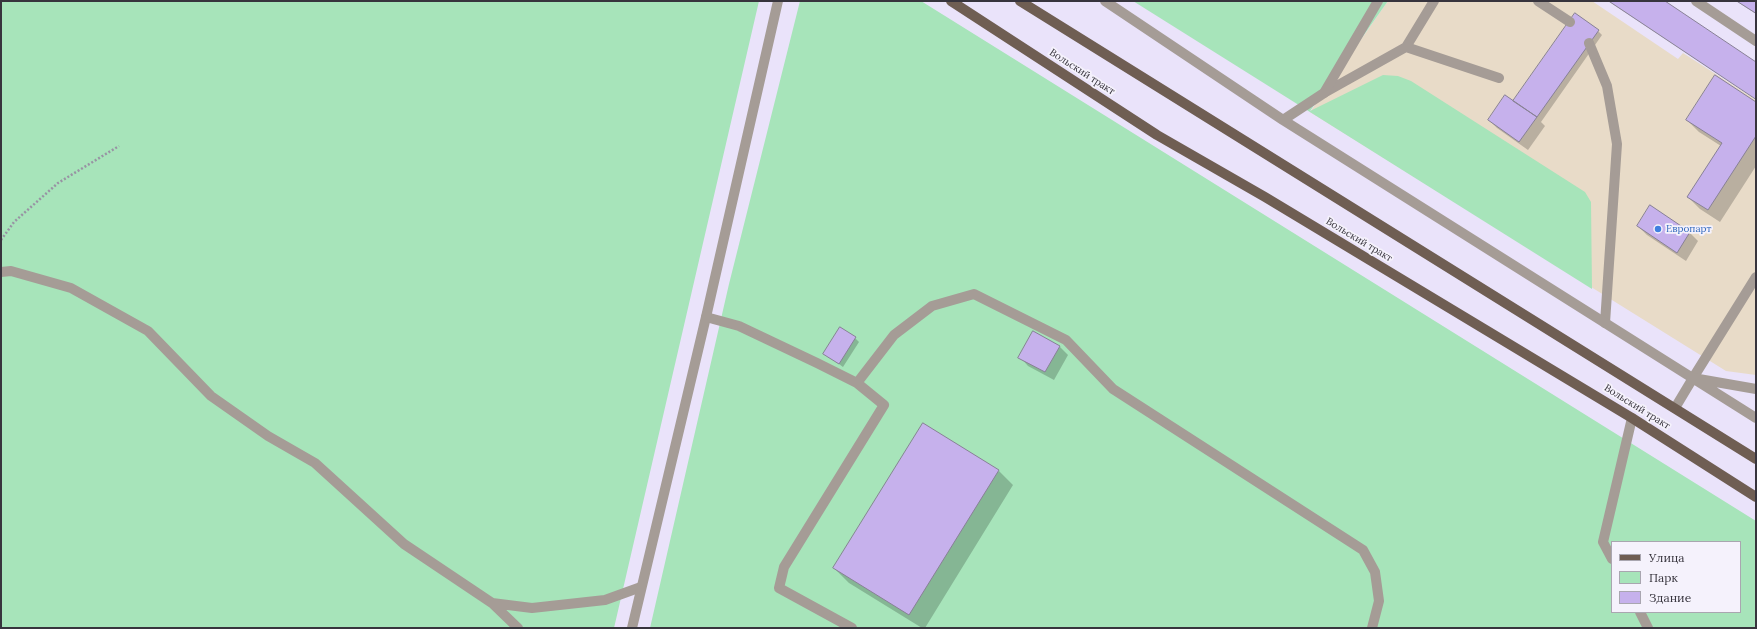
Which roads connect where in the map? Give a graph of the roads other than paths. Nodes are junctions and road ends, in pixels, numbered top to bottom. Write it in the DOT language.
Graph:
graph roads {
  1 [pos="778,1"];
  2 [pos="951,1"];
  3 [pos="1020,1"];
  4 [pos="1105,1"];
  5 [pos="1378,1"];
  6 [pos="1434,1"];
  7 [pos="1538,1"];
  8 [pos="1696,1"];
  9 [pos="1570,22"];
  10 [pos="1756,41"];
  11 [pos="1589,43"];
  12 [pos="1406,47"];
  13 [pos="1499,78"];
  14 [pos="1324,93"];
  15 [pos="1282,120"];
  16 [pos="1,272"];
  17 [pos="1756,277"];
  18 [pos="706,317"];
  19 [pos="1605,323"];
  20 [pos="1693,378"];
  21 [pos="857,383"];
  22 [pos="1756,389"];
  23 [pos="1675,408"];
  24 [pos="1632,418"];
  25 [pos="1756,418"];
  26 [pos="1756,459"];
  27 [pos="1756,497"];
  28 [pos="1611,556"];
  29 [pos="641,587"];
  30 [pos="492,603"];
  31 [pos="1640,613"];
  32 [pos="518,628"];
  33 [pos="632,628"];
  34 [pos="852,628"];
  35 [pos="1372,628"];
  36 [pos="1648,628"];
  1 -- 18 [label="street"];
  2 -- 24 [label="main road, Вольский тракт"];
  3 -- 23 [label="main road, Вольский тракт"];
  4 -- 15 [label="street"];
  5 -- 14 [label="street"];
  6 -- 12 [label="street"];
  7 -- 9 [label="street"];
  8 -- 10 [label="street"];
  11 -- 19 [label="street"];
  12 -- 13 [label="street"];
  12 -- 14 [label="street"];
  14 -- 15 [label="street"];
  15 -- 19 [label="street"];
  16 -- 30 [label="street"];
  17 -- 20 [label="street"];
  18 -- 21 [label="street"];
  18 -- 29 [label="street"];
  19 -- 20 [label="street"];
  20 -- 22 [label="street"];
  20 -- 23 [label="street"];
  20 -- 25 [label="street"];
  21 -- 34 [label="street"];
  21 -- 35 [label="street"];
  23 -- 26 [label="main road, Вольский тракт"];
  24 -- 27 [label="main road, Вольский тракт"];
  24 -- 28 [label="street"];
  29 -- 30 [label="street"];
  29 -- 33 [label="street"];
  30 -- 32 [label="street"];
  31 -- 36 [label="street"];
}
